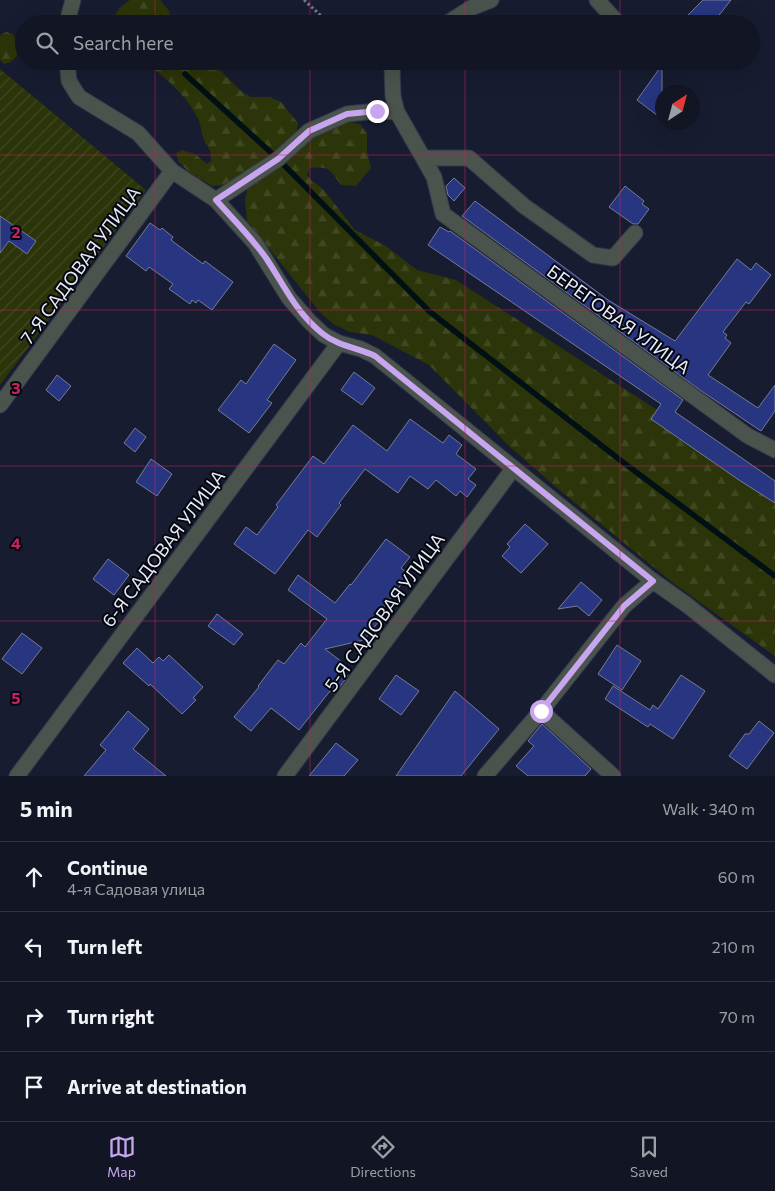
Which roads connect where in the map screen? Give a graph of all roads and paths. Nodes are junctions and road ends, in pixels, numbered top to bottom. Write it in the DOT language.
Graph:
graph roads {
  1 [pos="73,0"];
  2 [pos="304,0"];
  3 [pos="491,0"];
  4 [pos="597,0"];
  5 [pos="69,15"];
  6 [pos="320,15"];
  7 [pos="460,15"];
  8 [pos="611,15"];
  9 [pos="68,70"];
  10 [pos="392,70"];
  11 [pos="397,112"];
  12 [pos="424,158"];
  13 [pos="172,171"];
  14 [pos="216,200"];
  15 [pos="635,233"];
  16 [pos="339,343"];
  17 [pos="0,405"];
  18 [pos="775,450"];
  19 [pos="513,469"];
  20 [pos="653,581"];
  21 [pos="775,675"];
  22 [pos="541,711"];
  23 [pos="17,776"];
  24 [pos="285,776"];
  25 [pos="485,776"];
  26 [pos="613,776"];
  1 -- 5 [label="street"];
  2 -- 6 [label="path"];
  3 -- 7 [label="street"];
  4 -- 8 [label="street"];
  9 -- 13 [label="street"];
  10 -- 11 [label="street"];
  11 -- 12 [label="street"];
  11 -- 14 [label="street"];
  12 -- 15 [label="street"];
  12 -- 18 [label="street, БЕРЕГОВАЯ УЛИЦА"];
  13 -- 14 [label="street"];
  13 -- 17 [label="street, 7-Я САДОВАЯ УЛИЦА"];
  14 -- 16 [label="street"];
  16 -- 19 [label="street"];
  16 -- 23 [label="street, 6-Я САДОВАЯ УЛИЦА"];
  19 -- 20 [label="street"];
  19 -- 24 [label="street, 5-Я САДОВАЯ УЛИЦА"];
  20 -- 21 [label="street"];
  20 -- 22 [label="street"];
  22 -- 25 [label="street"];
  22 -- 26 [label="street"];
}
